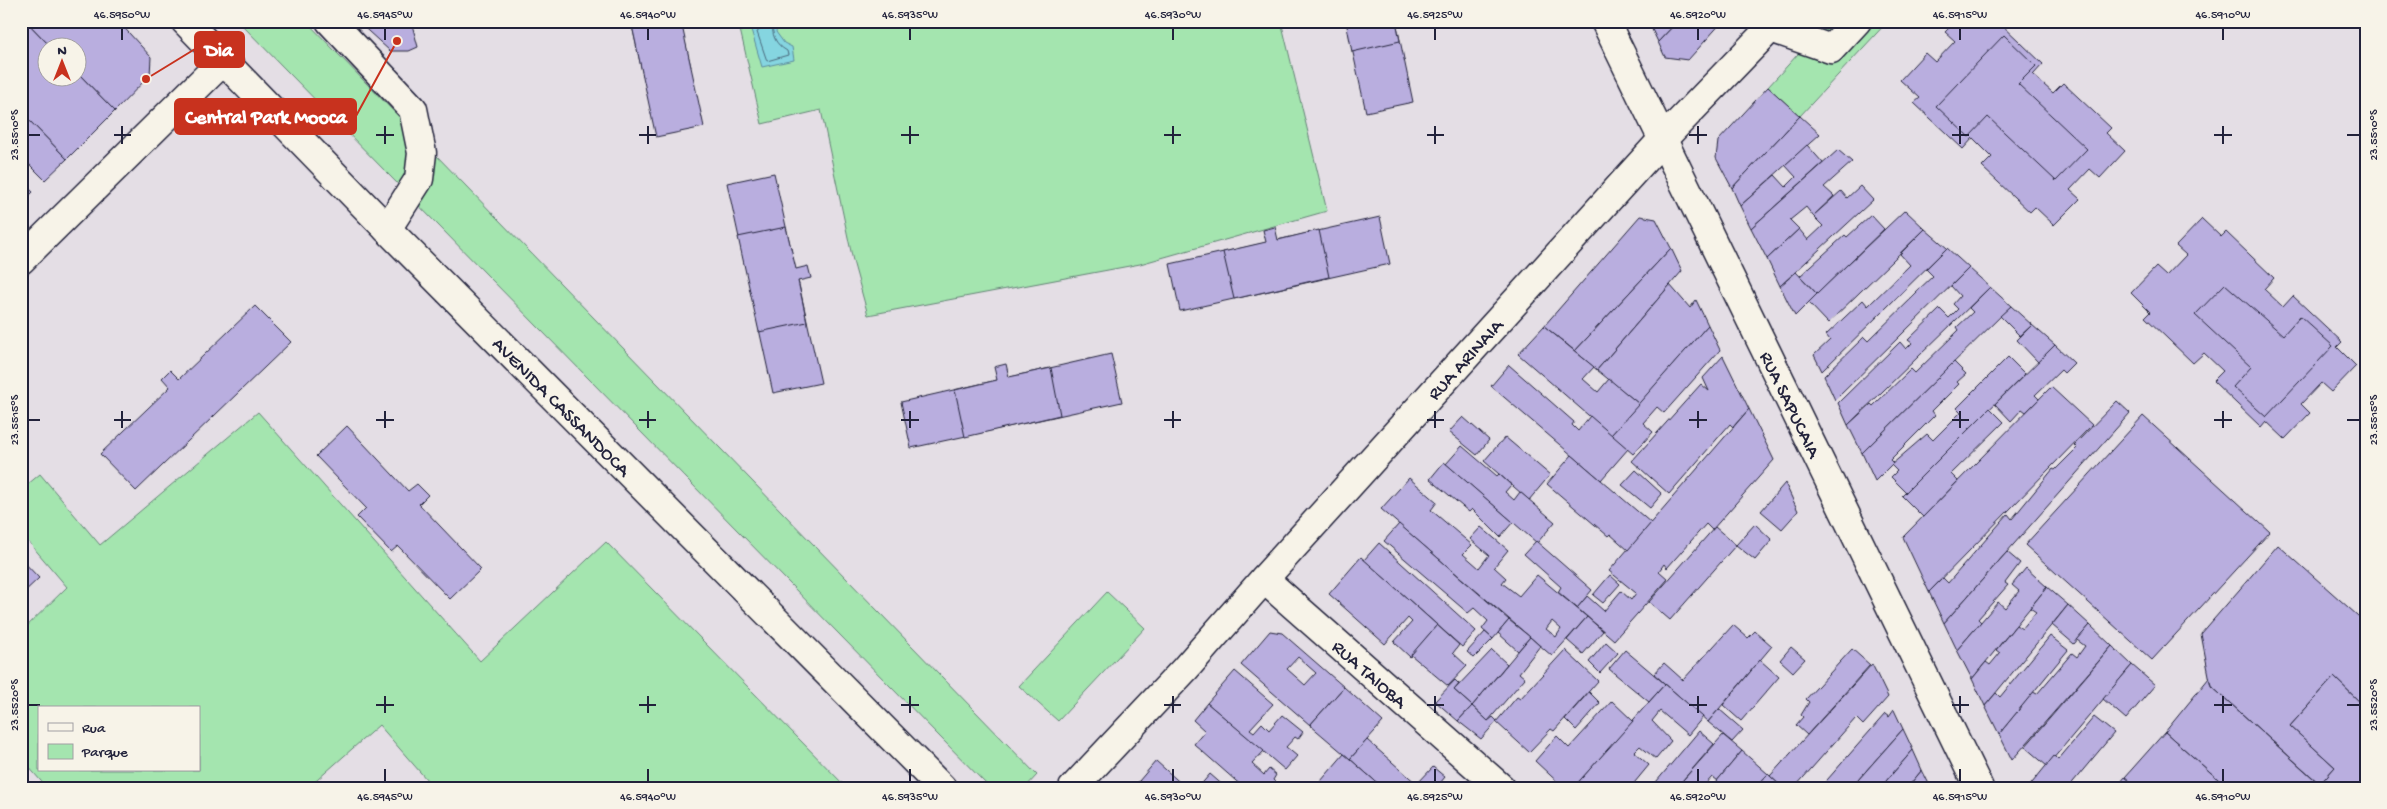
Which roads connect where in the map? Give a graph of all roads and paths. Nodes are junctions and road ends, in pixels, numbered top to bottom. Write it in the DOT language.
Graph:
graph roads {
  1 [pos="185,21"];
  2 [pos="330,21"];
  3 [pos="1605,21"];
  4 [pos="1858,21"];
  5 [pos="1774,25"];
  6 [pos="223,61"];
  7 [pos="1664,138"];
  8 [pos="387,230"];
  9 [pos="21,260"];
  10 [pos="1264,579"];
  11 [pos="942,788"];
  12 [pos="1073,788"];
  13 [pos="1501,788"];
  14 [pos="1979,788"];
  1 -- 6 [label="street, AVENIDA CASSANDOCA"];
  2 -- 8 [label="street"];
  3 -- 7 [label="street, RUA SAPUCAIA"];
  4 -- 5 [label="street"];
  5 -- 7 [label="street, RUA ARINAIA"];
  6 -- 8 [label="street, AVENIDA CASSANDOCA"];
  6 -- 9 [label="street"];
  7 -- 10 [label="street, RUA ARINAIA"];
  7 -- 14 [label="street, RUA SAPUCAIA"];
  8 -- 11 [label="street, AVENIDA CASSANDOCA"];
  10 -- 12 [label="street, RUA ARINAIA"];
  10 -- 13 [label="street, RUA TAIOBA"];
}
